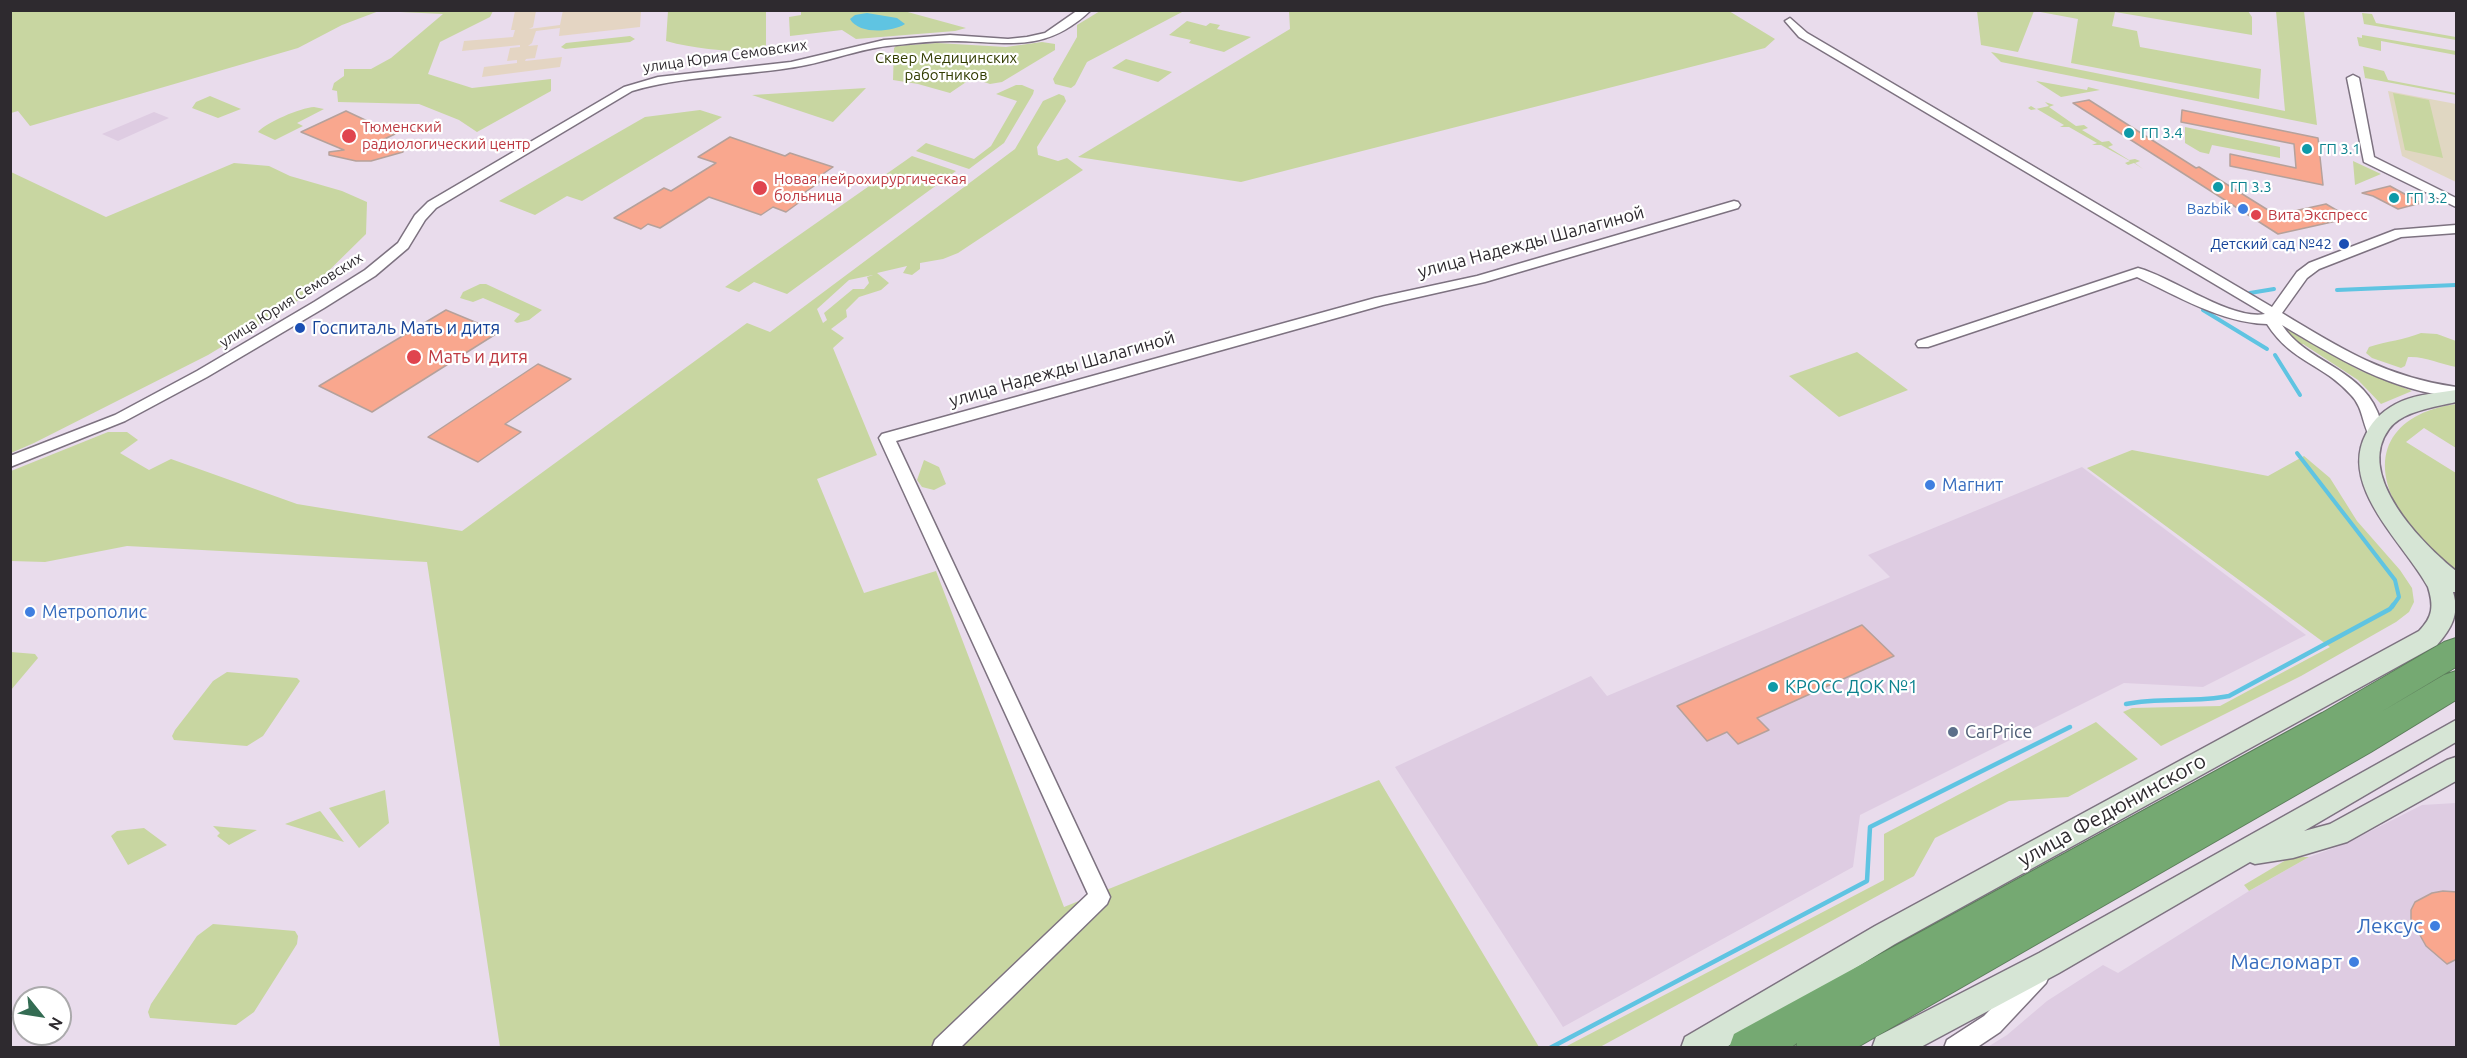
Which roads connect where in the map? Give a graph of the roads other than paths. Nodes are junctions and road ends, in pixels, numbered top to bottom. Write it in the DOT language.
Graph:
graph roads {
  1 [pos="1086,10"];
  2 [pos="1790,21"];
  3 [pos="2353,78"];
  4 [pos="2457,203"];
  5 [pos="1734,205"];
  6 [pos="2457,229"];
  7 [pos="2274,314"];
  8 [pos="1923,344"];
  9 [pos="2457,394"];
  10 [pos="2375,434"];
  11 [pos="10,462"];
  12 [pos="2406,538"];
  13 [pos="2457,584"];
  14 [pos="2457,651"];
  15 [pos="2457,684"];
  16 [pos="2457,730"];
  17 [pos="2347,733"];
  18 [pos="2457,768"];
  19 [pos="2242,853"];
  20 [pos="2049,963"];
  21 [pos="942,1047"];
  22 [pos="1696,1047"];
  23 [pos="1749,1047"];
  24 [pos="1816,1047"];
  25 [pos="1887,1047"];
  26 [pos="1955,1047"];
  1 -- 11 [label="street, улица Юрия Семовских"];
  2 -- 7 [label="street"];
  3 -- 4 [label="street"];
  5 -- 21 [label="street, улица Надежды Шалагиной"];
  6 -- 7 [label="street"];
  7 -- 8 [label="street"];
  7 -- 9 [label="street"];
  7 -- 10 [label="street"];
  9 -- 10 [label="main road"];
  10 -- 12 [label="main road"];
  12 -- 13 [label="main road"];
  12 -- 22 [label="main road, улица Федюнинского"];
  14 -- 17 [label="highway"];
  15 -- 17 [label="highway"];
  16 -- 19 [label="main road"];
  17 -- 23 [label="highway, улица Федюнинского"];
  17 -- 24 [label="highway"];
  18 -- 19 [label="main road"];
  19 -- 20 [label="main road"];
  20 -- 25 [label="main road"];
  20 -- 26 [label="street"];
}
